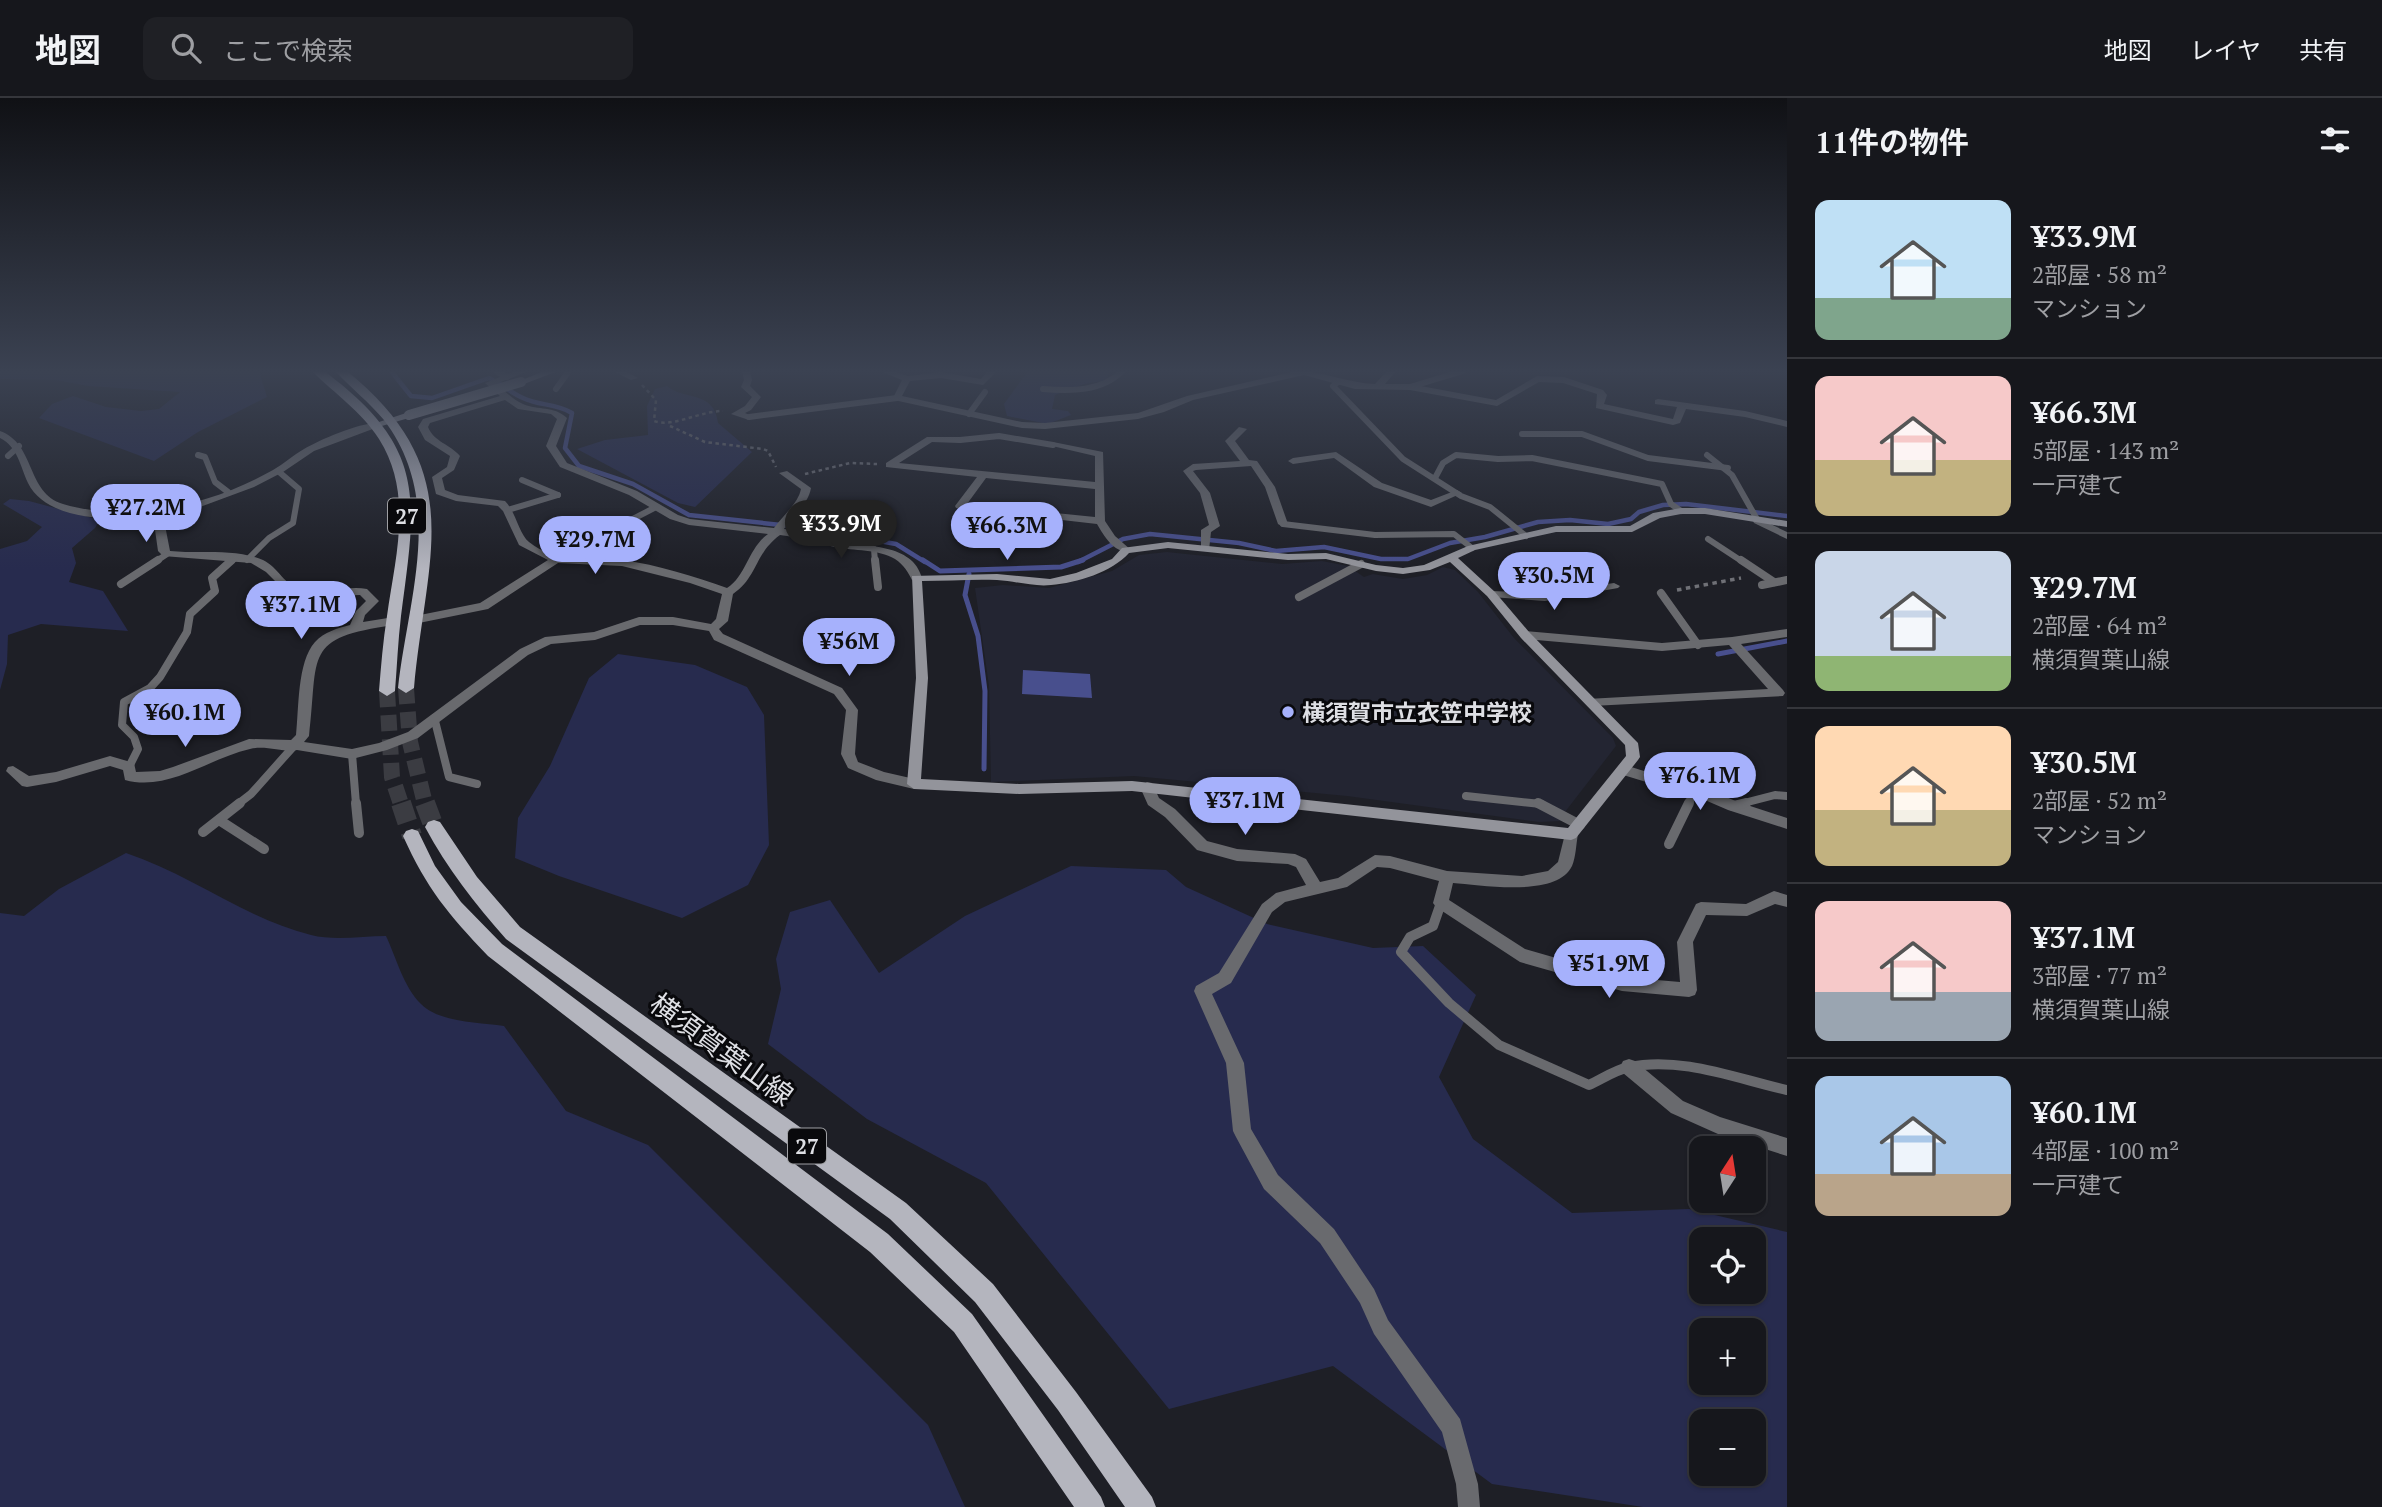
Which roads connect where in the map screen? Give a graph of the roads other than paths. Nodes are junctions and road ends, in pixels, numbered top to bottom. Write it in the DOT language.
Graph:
graph roads {
  1 [pos="7,437"];
  2 [pos="343,437"];
  3 [pos="383,437"];
  4 [pos="400,437"];
  5 [pos="426,437"];
  6 [pos="555,437"];
  7 [pos="992,437"];
  8 [pos="1004,437"];
  9 [pos="1234,437"];
  10 [pos="1380,437"];
  11 [pos="1590,437"];
  12 [pos="960,440"];
  13 [pos="1053,445"];
  14 [pos="19,446"];
  15 [pos="198,454"];
  16 [pos="1707,455"];
  17 [pos="8,456"];
  18 [pos="1293,461"];
  19 [pos="1246,463"];
  20 [pos="1728,468"];
  21 [pos="278,471"];
  22 [pos="983,475"];
  23 [pos="788,476"];
  24 [pos="1435,478"];
  25 [pos="522,480"];
  26 [pos="1100,486"];
  27 [pos="228,492"];
  28 [pos="1457,493"];
  29 [pos="656,508"];
  30 [pos="508,510"];
  31 [pos="1682,511"];
  32 [pos="158,513"];
  33 [pos="1100,521"];
  34 [pos="1758,521"];
  35 [pos="1283,524"];
  36 [pos="1787,524"];
  37 [pos="778,532"];
  38 [pos="1526,536"];
  39 [pos="1787,536"];
  40 [pos="598,537"];
  41 [pos="1708,539"];
  42 [pos="1205,542"];
  43 [pos="1472,548"];
  44 [pos="874,549"];
  45 [pos="1126,550"];
  46 [pos="167,554"];
  47 [pos="1450,556"];
  48 [pos="234,559"];
  49 [pos="247,560"];
  50 [pos="556,560"];
  51 [pos="1361,564"];
  52 [pos="916,578"];
  53 [pos="1787,580"];
  54 [pos="1774,582"];
  55 [pos="121,584"];
  56 [pos="1762,584"];
  57 [pos="1614,586"];
  58 [pos="878,587"];
  59 [pos="728,592"];
  60 [pos="1661,593"];
  61 [pos="1492,594"];
  62 [pos="1299,597"];
  63 [pos="414,620"];
  64 [pos="394,621"];
  65 [pos="355,628"];
  66 [pos="713,628"];
  67 [pos="1787,632"];
  68 [pos="1525,635"];
  69 [pos="1732,641"];
  70 [pos="1698,645"];
  71 [pos="406,688"];
  72 [pos="387,691"];
  73 [pos="1592,702"];
  74 [pos="435,721"];
  75 [pos="293,747"];
  76 [pos="352,754"];
  77 [pos="129,767"];
  78 [pos="1625,770"];
  79 [pos="13,771"];
  80 [pos="477,784"];
  81 [pos="914,784"];
  82 [pos="1147,788"];
  83 [pos="1695,791"];
  84 [pos="1466,796"];
  85 [pos="1787,796"];
  86 [pos="1733,806"];
  87 [pos="219,820"];
  88 [pos="1787,824"];
  89 [pos="434,827"];
  90 [pos="1575,829"];
  91 [pos="203,832"];
  92 [pos="359,833"];
  93 [pos="412,836"];
  94 [pos="1669,844"];
  95 [pos="264,849"];
  96 [pos="1447,877"];
  97 [pos="1316,887"];
  98 [pos="1787,901"];
  99 [pos="1441,903"];
  100 [pos="1629,1067"];
  101 [pos="1787,1090"];
  102 [pos="1787,1147"];
  103 [pos="1091,1507"];
  104 [pos="1142,1507"];
  105 [pos="1469,1507"];
  1 -- 14 [label="street"];
  2 -- 21 [label="street"];
  3 -- 64 [label="main road, 27"];
  4 -- 63 [label="main road, 27"];
  5 -- 30 [label="street"];
  6 -- 29 [label="street"];
  7 -- 12 [label="lane"];
  8 -- 13 [label="lane"];
  9 -- 19 [label="street"];
  10 -- 24 [label="lane"];
  11 -- 20 [label="lane"];
  12 -- 22 [label="street"];
  13 -- 26 [label="street"];
  14 -- 17 [label="lane"];
  14 -- 32 [label="street"];
  15 -- 27 [label="lane"];
  16 -- 20 [label="lane"];
  18 -- 28 [label="street"];
  19 -- 35 [label="street"];
  19 -- 42 [label="street"];
  20 -- 34 [label="lane"];
  21 -- 27 [label="street"];
  21 -- 49 [label="lane"];
  22 -- 26 [label="street"];
  22 -- 33 [label="street"];
  23 -- 37 [label="street"];
  24 -- 28 [label="lane"];
  24 -- 31 [label="lane"];
  25 -- 30 [label="lane"];
  26 -- 33 [label="street"];
  27 -- 32 [label="street"];
  28 -- 38 [label="lane"];
  29 -- 37 [label="street"];
  29 -- 40 [label="lane"];
  30 -- 50 [label="street"];
  31 -- 34 [label="street"];
  31 -- 38 [label="street"];
  32 -- 46 [label="street"];
  33 -- 45 [label="street"];
  34 -- 36 [label="street"];
  34 -- 39 [label="street"];
  35 -- 43 [label="lane"];
  37 -- 44 [label="street"];
  37 -- 59 [label="street"];
  38 -- 43 [label="street"];
  41 -- 54 [label="lane"];
  42 -- 45 [label="street"];
  42 -- 51 [label="street"];
  43 -- 47 [label="street"];
  44 -- 52 [label="street"];
  44 -- 58 [label="lane"];
  45 -- 52 [label="street"];
  46 -- 48 [label="street"];
  46 -- 55 [label="lane"];
  47 -- 51 [label="street"];
  47 -- 61 [label="street"];
  48 -- 49 [label="street"];
  48 -- 77 [label="lane"];
  49 -- 65 [label="street"];
  50 -- 59 [label="street"];
  50 -- 63 [label="street"];
  51 -- 62 [label="lane"];
  52 -- 81 [label="street"];
  53 -- 54 [label="lane"];
  54 -- 56 [label="lane"];
  57 -- 61 [label="street"];
  59 -- 66 [label="street"];
  60 -- 70 [label="lane"];
  61 -- 68 [label="street"];
  63 -- 71 [label="main road, 27"];
  64 -- 65 [label="street"];
  64 -- 72 [label="main road, 27"];
  65 -- 75 [label="street"];
  66 -- 74 [label="street"];
  66 -- 81 [label="street"];
  67 -- 69 [label="street"];
  68 -- 70 [label="street"];
  68 -- 73 [label="street"];
  69 -- 70 [label="street"];
  69 -- 73 [label="street"];
  73 -- 78 [label="street"];
  74 -- 76 [label="street"];
  74 -- 80 [label="lane"];
  75 -- 76 [label="street"];
  75 -- 77 [label="street"];
  75 -- 87 [label="lane"];
  76 -- 92 [label="lane"];
  77 -- 79 [label="street"];
  78 -- 83 [label="street"];
  78 -- 90 [label="street"];
  81 -- 82 [label="street"];
  82 -- 90 [label="street"];
  82 -- 97 [label="street"];
  83 -- 86 [label="street"];
  83 -- 94 [label="lane"];
  84 -- 90 [label="lane"];
  85 -- 86 [label="lane"];
  86 -- 88 [label="street"];
  87 -- 91 [label="lane"];
  87 -- 95 [label="lane"];
  89 -- 104 [label="main road, 横須賀葉山線 / 27"];
  90 -- 96 [label="street"];
  93 -- 103 [label="main road, 27"];
  96 -- 97 [label="street"];
  96 -- 99 [label="street"];
  97 -- 105 [label="street"];
  98 -- 99 [label="street"];
  99 -- 100 [label="lane"];
  100 -- 101 [label="lane"];
  100 -- 102 [label="street"];
}
